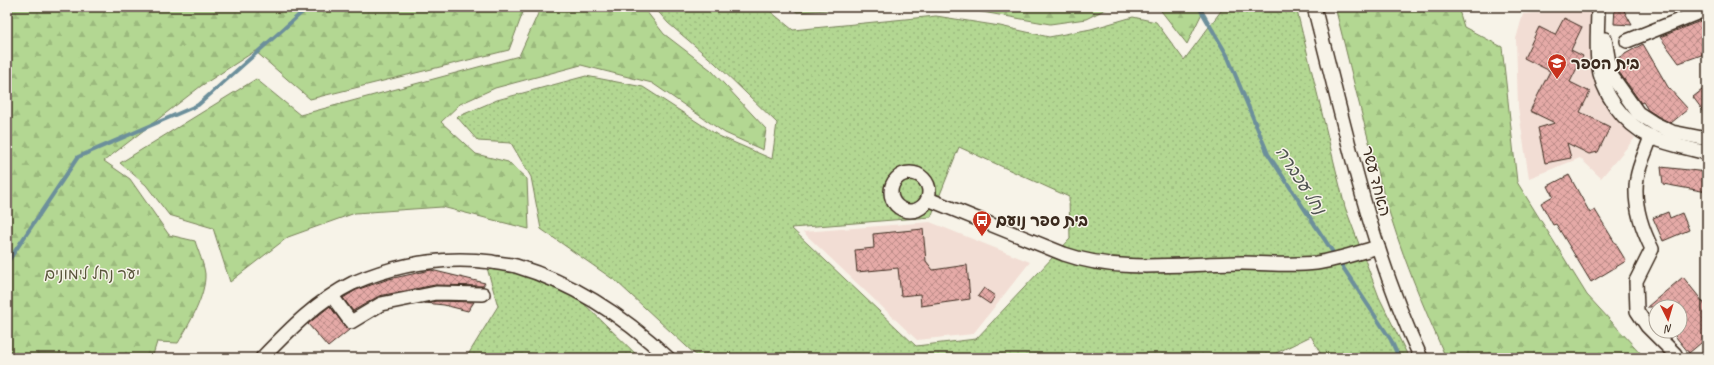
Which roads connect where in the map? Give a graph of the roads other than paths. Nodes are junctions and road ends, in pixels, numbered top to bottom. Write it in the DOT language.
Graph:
graph roads {
  1 [pos="1314,7"];
  2 [pos="1598,7"];
  3 [pos="1604,7"];
  4 [pos="1707,9"];
  5 [pos="1627,41"];
  6 [pos="1651,136"];
  7 [pos="1707,139"];
  8 [pos="1707,153"];
  9 [pos="928,199"];
  10 [pos="1378,247"];
  11 [pos="483,294"];
  12 [pos="332,296"];
  13 [pos="1675,354"];
  14 [pos="262,358"];
  15 [pos="668,358"];
  16 [pos="1421,358"];
  1 -- 10 [label="street, האחד עשר"];
  2 -- 6 [label="street"];
  3 -- 7 [label="street"];
  4 -- 5 [label="street"];
  6 -- 8 [label="street"];
  6 -- 13 [label="street"];
  9 -- 10 [label="street"];
  10 -- 16 [label="street, האחד עשר"];
  11 -- 12 [label="street"];
  12 -- 14 [label="street"];
  12 -- 15 [label="street"];
}
